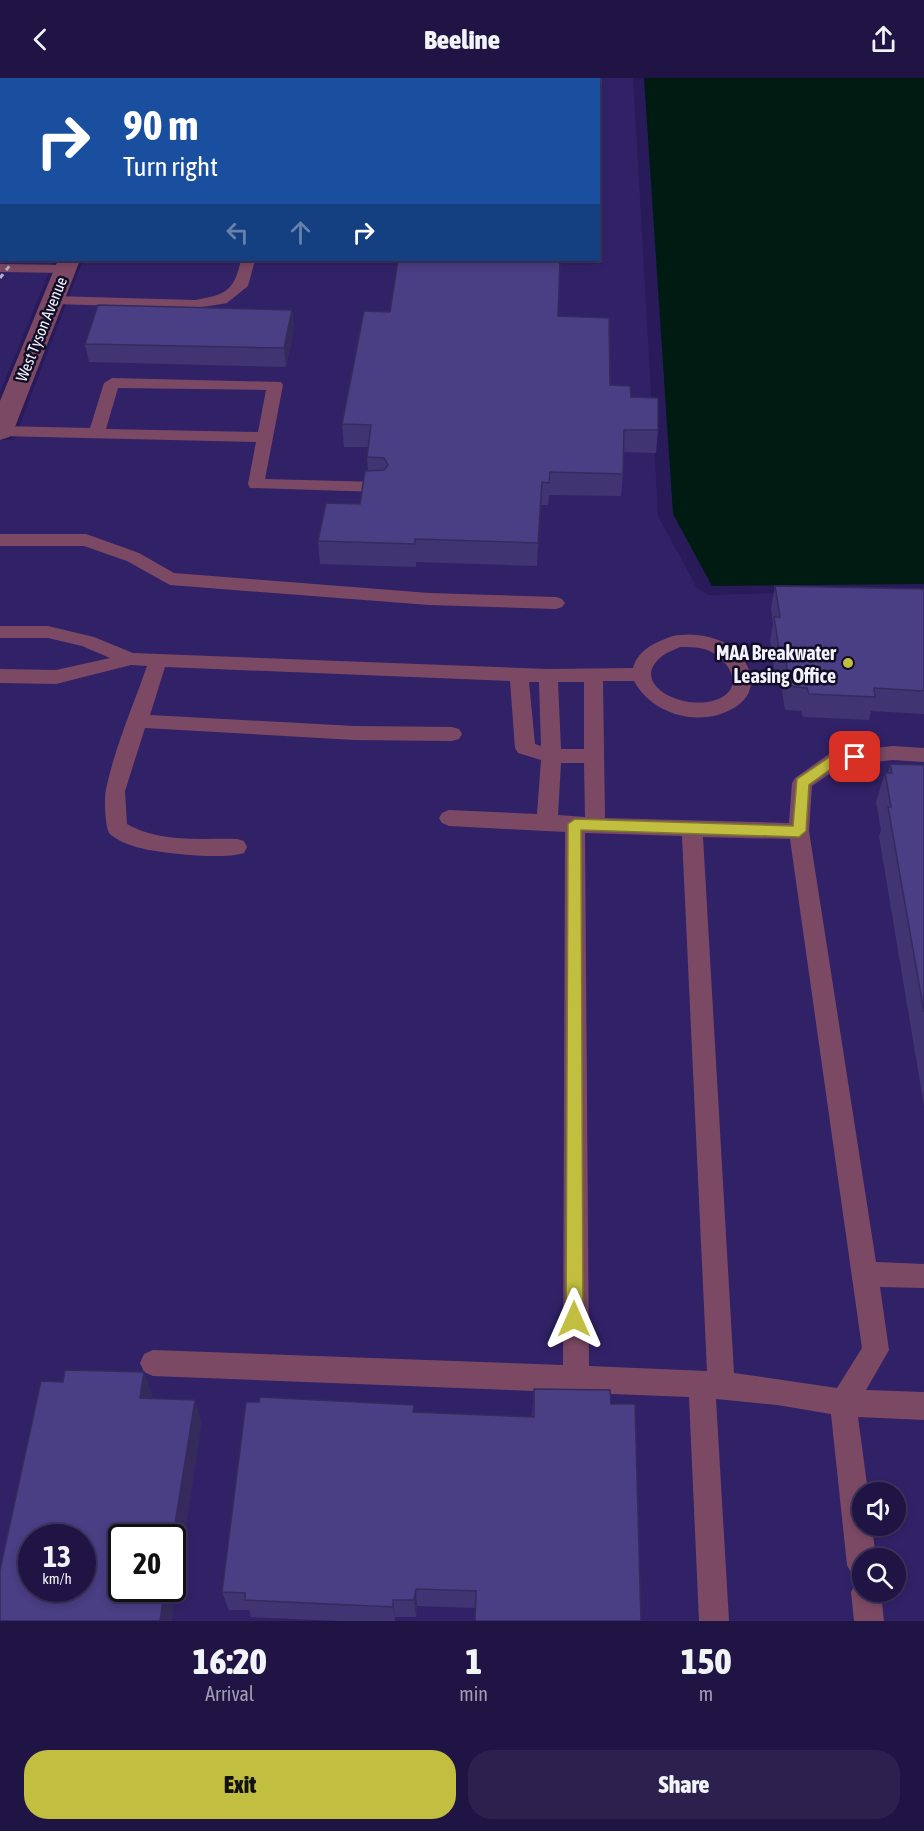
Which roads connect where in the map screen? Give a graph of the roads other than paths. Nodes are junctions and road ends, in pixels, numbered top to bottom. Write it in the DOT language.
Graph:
graph roads {
  1 [pos="248,261"];
  2 [pos="67,264"];
  3 [pos="0,268"];
  4 [pos="53,300"];
  5 [pos="0,432"];
  6 [pos="97,434"];
  7 [pos="265,437"];
  8 [pos="379,487"];
  9 [pos="0,540"];
  10 [pos="556,603"];
  11 [pos="0,632"];
  12 [pos="131,659"];
  13 [pos="158,660"];
  14 [pos="641,674"];
  15 [pos="519,675"];
  16 [pos="0,676"];
  17 [pos="548,676"];
  18 [pos="593,676"];
  19 [pos="138,721"];
  20 [pos="452,734"];
  21 [pos="924,755"];
  22 [pos="551,756"];
  23 [pos="594,756"];
  24 [pos="449,818"];
  25 [pos="547,823"];
  26 [pos="585,825"];
  27 [pos="692,828"];
  28 [pos="799,831"];
  29 [pos="237,847"];
  30 [pos="866,1274"];
  31 [pos="924,1276"];
  32 [pos="153,1363"];
  33 [pos="576,1378"];
  34 [pos="712,1386"];
  35 [pos="843,1403"];
  36 [pos="924,1406"];
  37 [pos="860,1548"];
  38 [pos="867,1602"];
  39 [pos="714,1621"];
  40 [pos="869,1621"];
  1 -- 4 [label="lane"];
  2 -- 3 [label="lane"];
  2 -- 4 [label="street, West Tyson Avenue"];
  4 -- 5 [label="street, West Tyson Avenue"];
  5 -- 6 [label="lane"];
  6 -- 7 [label="lane"];
  6 -- 7 [label="lane"];
  7 -- 8 [label="lane"];
  9 -- 10 [label="lane"];
  11 -- 12 [label="lane"];
  12 -- 13 [label="lane"];
  12 -- 16 [label="lane"];
  13 -- 15 [label="lane"];
  13 -- 19 [label="lane"];
  14 -- 14 [label="lane"];
  14 -- 18 [label="lane"];
  15 -- 17 [label="lane"];
  15 -- 22 [label="lane"];
  17 -- 18 [label="lane"];
  17 -- 22 [label="lane"];
  18 -- 23 [label="lane"];
  19 -- 20 [label="lane"];
  19 -- 29 [label="lane"];
  21 -- 28 [label="lane"];
  22 -- 23 [label="lane"];
  22 -- 25 [label="lane"];
  23 -- 26 [label="lane"];
  24 -- 25 [label="lane"];
  25 -- 26 [label="lane"];
  26 -- 27 [label="lane"];
  26 -- 33 [label="lane"];
  27 -- 28 [label="lane"];
  27 -- 34 [label="lane"];
  28 -- 30 [label="lane"];
  30 -- 31 [label="lane"];
  30 -- 35 [label="lane"];
  32 -- 33 [label="lane"];
  33 -- 34 [label="lane"];
  34 -- 35 [label="lane"];
  34 -- 39 [label="lane"];
  35 -- 36 [label="lane"];
  35 -- 37 [label="lane"];
  38 -- 40 [label="lane"];
}
